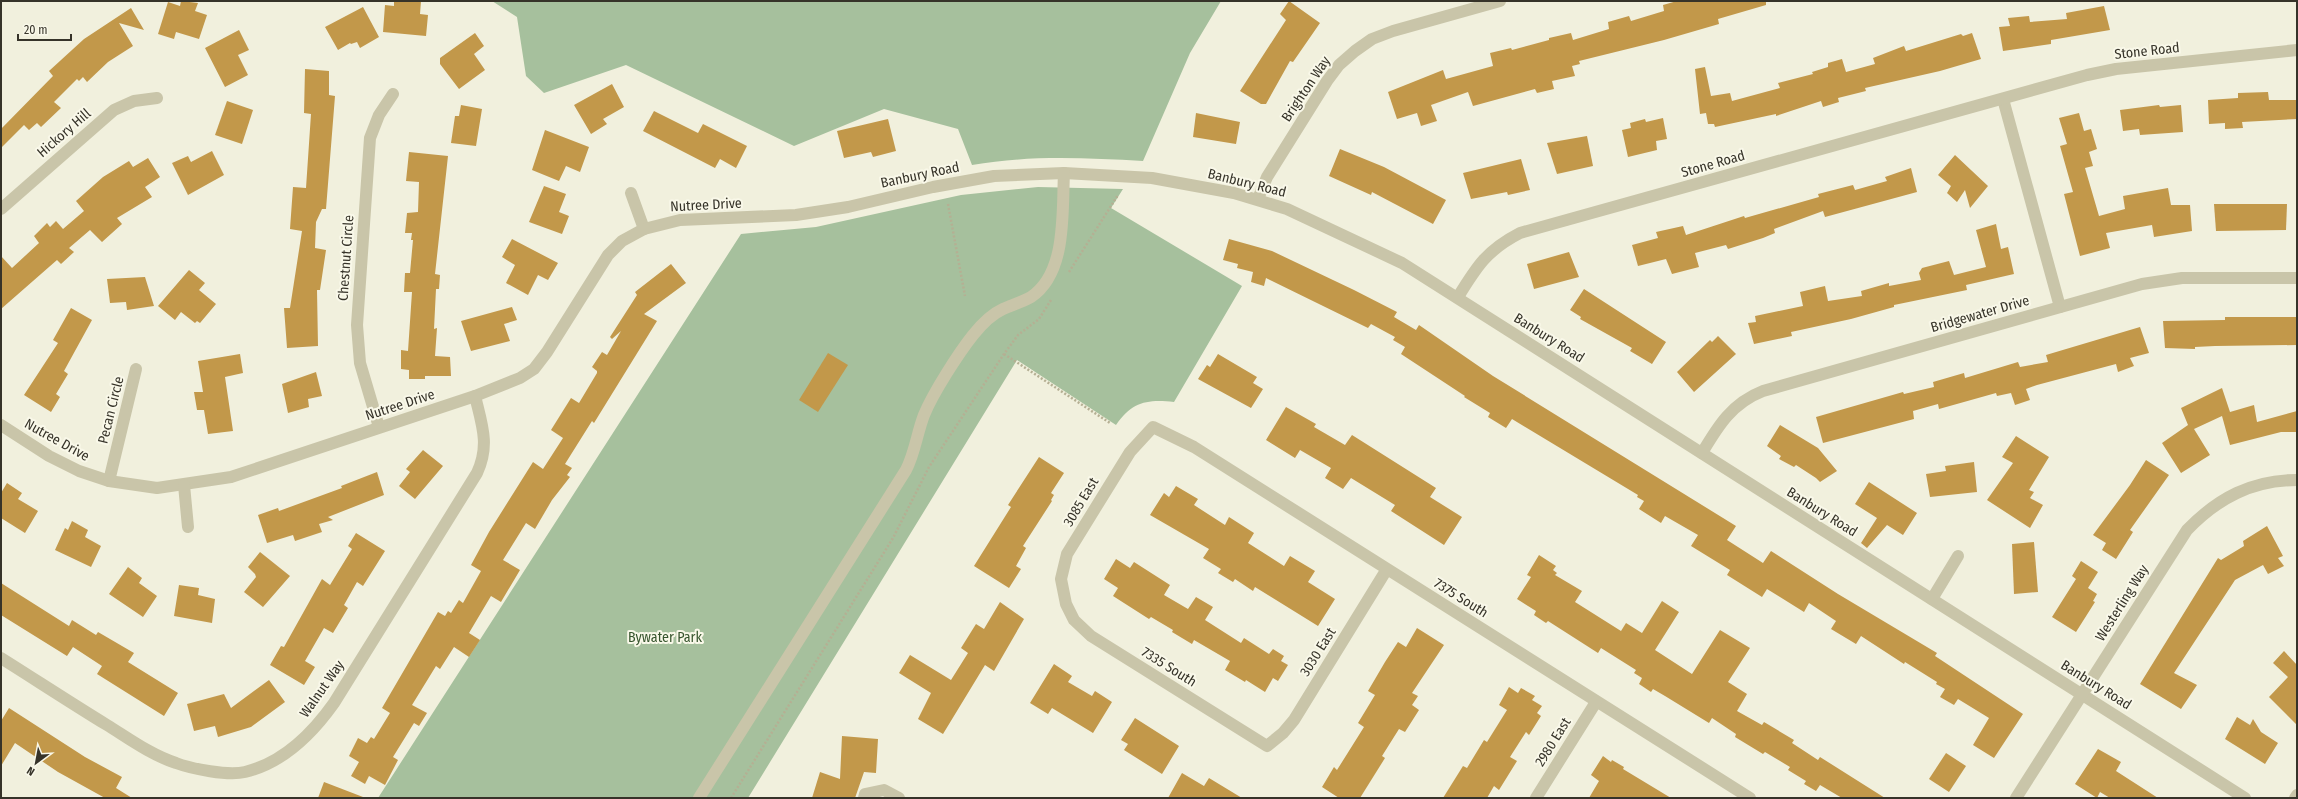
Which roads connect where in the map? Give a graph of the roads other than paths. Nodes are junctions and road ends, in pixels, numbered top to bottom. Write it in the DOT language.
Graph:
graph roads {
  1 [pos="1500,1"];
  2 [pos="1484,3"];
  3 [pos="2297,50"];
  4 [pos="394,94"];
  5 [pos="157,98"];
  6 [pos="2003,99"];
  7 [pos="1064,173"];
  8 [pos="631,193"];
  9 [pos="1258,199"];
  10 [pos="1,209"];
  11 [pos="752,218"];
  12 [pos="644,229"];
  13 [pos="2297,278"];
  14 [pos="1458,297"];
  15 [pos="2060,307"];
  16 [pos="136,369"];
  17 [pos="475,396"];
  18 [pos="1,425"];
  19 [pos="379,427"];
  20 [pos="1153,427"];
  21 [pos="1702,453"];
  22 [pos="2297,480"];
  23 [pos="108,481"];
  24 [pos="184,485"];
  25 [pos="188,527"];
  26 [pos="1958,556"];
  27 [pos="1387,569"];
  28 [pos="1932,599"];
  29 [pos="1066,604"];
  30 [pos="1,658"];
  31 [pos="2082,694"];
  32 [pos="1596,702"];
  33 [pos="1267,746"];
  34 [pos="2297,795"];
  35 [pos="699,798"];
  36 [pos="864,798"];
  37 [pos="899,798"];
  38 [pos="1536,798"];
  39 [pos="1750,798"];
  40 [pos="2016,798"];
  41 [pos="2245,798"];
  42 [pos="2295,798"];
  1 -- 2 [label="street, Brighton Way"];
  2 -- 9 [label="street, Brighton Way"];
  3 -- 6 [label="street, Stone Road"];
  4 -- 19 [label="street, Chestnut Circle"];
  5 -- 10 [label="street, Hickory Hill"];
  6 -- 14 [label="street, Stone Road"];
  6 -- 15 [label="street"];
  7 -- 9 [label="street, Banbury Road"];
  7 -- 11 [label="street, Banbury Road"];
  7 -- 35 [label="street"];
  8 -- 12 [label="street"];
  9 -- 14 [label="street, Banbury Road"];
  11 -- 12 [label="street, Nutree Drive"];
  12 -- 17 [label="street, Nutree Drive"];
  13 -- 15 [label="street, Bridgewater Drive"];
  14 -- 21 [label="street, Banbury Road"];
  15 -- 21 [label="street, Bridgewater Drive"];
  16 -- 23 [label="street, Pecan Circle"];
  17 -- 19 [label="street, Nutree Drive"];
  17 -- 30 [label="street, Walnut Way"];
  18 -- 23 [label="street, Nutree Drive"];
  19 -- 24 [label="street, Nutree Drive"];
  20 -- 27 [label="street, 7375 South"];
  20 -- 29 [label="street, 3085 East"];
  21 -- 28 [label="street, Banbury Road"];
  22 -- 31 [label="street, Westerling Way"];
  23 -- 24 [label="street, Nutree Drive"];
  24 -- 25 [label="street"];
  26 -- 28 [label="street"];
  27 -- 32 [label="street, 7375 South"];
  27 -- 33 [label="street, 3030 East"];
  28 -- 31 [label="street, Banbury Road"];
  29 -- 33 [label="street, 7335 South"];
  31 -- 40 [label="street, Westerling Way"];
  31 -- 41 [label="street, Banbury Road"];
  32 -- 38 [label="street, 2980 East"];
  32 -- 39 [label="street, 7375 South"];
  34 -- 42 [label="street"];
  36 -- 37 [label="street"];
}
